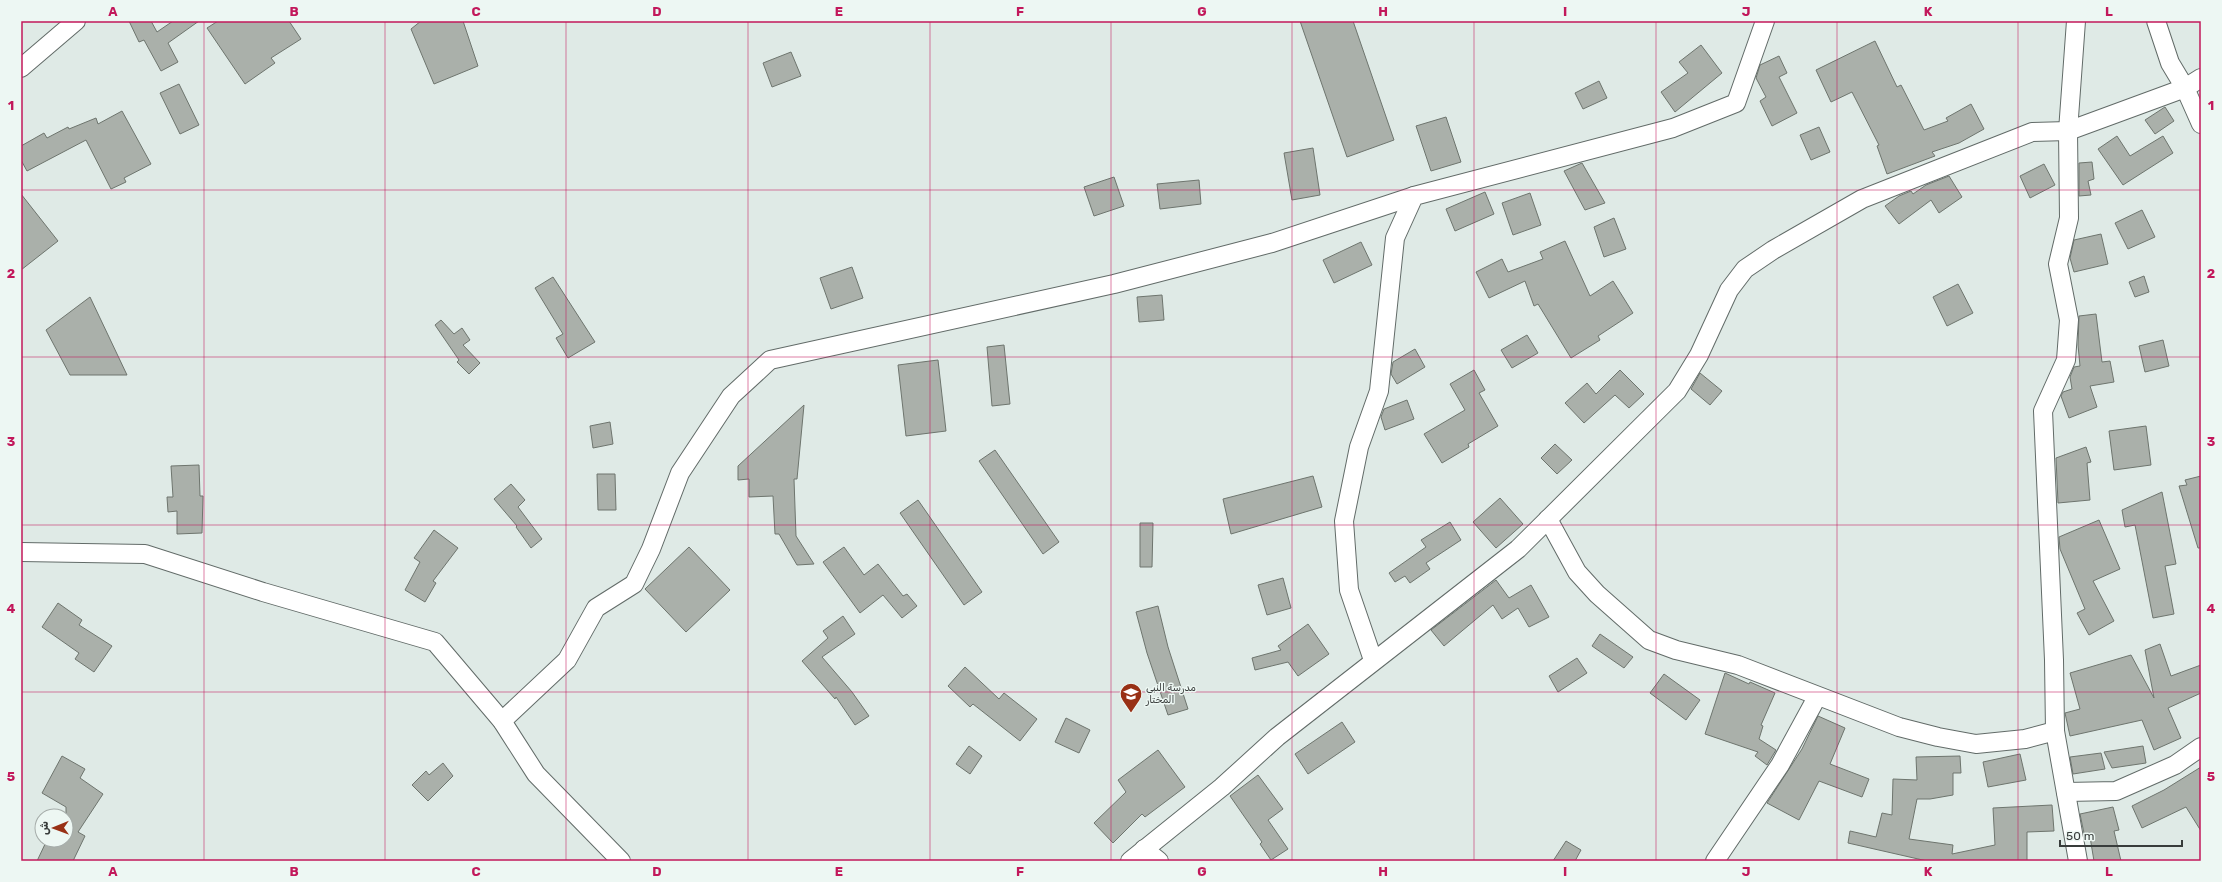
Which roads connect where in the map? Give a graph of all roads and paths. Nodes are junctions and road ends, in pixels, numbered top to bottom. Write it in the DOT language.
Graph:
graph roads {
  1 [pos="76,21"];
  2 [pos="1765,21"];
  3 [pos="2076,21"];
  4 [pos="2156,21"];
  5 [pos="21,68"];
  6 [pos="2201,78"];
  7 [pos="2185,88"];
  8 [pos="2201,124"];
  9 [pos="2068,131"];
  10 [pos="1414,196"];
  11 [pos="1548,519"];
  12 [pos="21,552"];
  13 [pos="1373,660"];
  14 [pos="1817,697"];
  15 [pos="502,721"];
  16 [pos="2055,732"];
  17 [pos="2201,746"];
  18 [pos="2066,792"];
  19 [pos="1144,849"];
  20 [pos="621,861"];
  21 [pos="1130,861"];
  22 [pos="1159,861"];
  23 [pos="1715,861"];
  24 [pos="2078,861"];
  1 -- 5 [label="street"];
  2 -- 10 [label="street"];
  3 -- 9 [label="street"];
  4 -- 7 [label="street"];
  6 -- 7 [label="street"];
  7 -- 8 [label="street"];
  7 -- 9 [label="street"];
  9 -- 11 [label="street"];
  9 -- 16 [label="street"];
  10 -- 13 [label="street"];
  10 -- 15 [label="street"];
  11 -- 13 [label="street"];
  11 -- 14 [label="street"];
  12 -- 15 [label="street"];
  13 -- 19 [label="street"];
  14 -- 16 [label="street"];
  14 -- 23 [label="street"];
  15 -- 20 [label="street"];
  16 -- 18 [label="street"];
  17 -- 18 [label="street"];
  18 -- 24 [label="street"];
  19 -- 21 [label="street"];
  19 -- 22 [label="street"];
}
